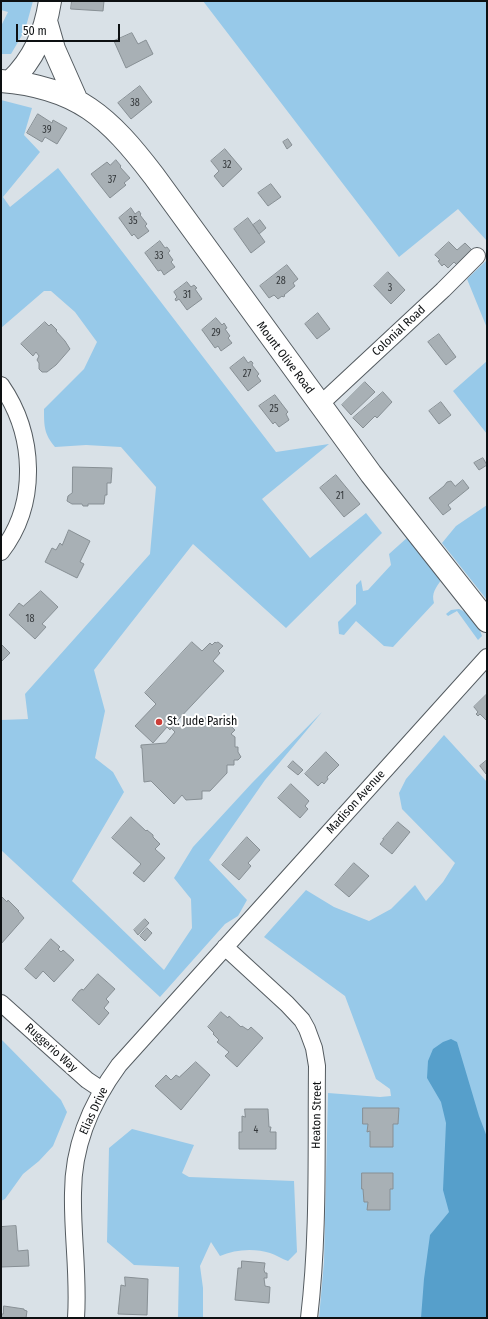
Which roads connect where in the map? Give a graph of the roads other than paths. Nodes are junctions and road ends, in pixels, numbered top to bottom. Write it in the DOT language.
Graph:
graph roads {
  1 [pos="48,11"];
  2 [pos="6,82"];
  3 [pos="77,100"];
  4 [pos="477,256"];
  5 [pos="1,385"];
  6 [pos="319,404"];
  7 [pos="1,552"];
  8 [pos="487,622"];
  9 [pos="487,657"];
  10 [pos="225,947"];
  11 [pos="1,1003"];
  12 [pos="102,1090"];
  13 [pos="76,1318"];
  14 [pos="309,1318"];
  1 -- 2 [label="main road, Mount Olive Road"];
  1 -- 3 [label="main road, Mount Olive Road"];
  2 -- 3 [label="main road, Mount Olive Road"];
  3 -- 6 [label="main road, Mount Olive Road"];
  4 -- 6 [label="street, Colonial Road"];
  5 -- 7 [label="street"];
  6 -- 8 [label="main road, Mount Olive Road"];
  9 -- 10 [label="street, Madison Avenue"];
  10 -- 12 [label="street, Elias Drive"];
  10 -- 14 [label="street, Heaton Street"];
  11 -- 12 [label="street, Ruggerio Way"];
  12 -- 13 [label="street, Elias Drive"];
}
